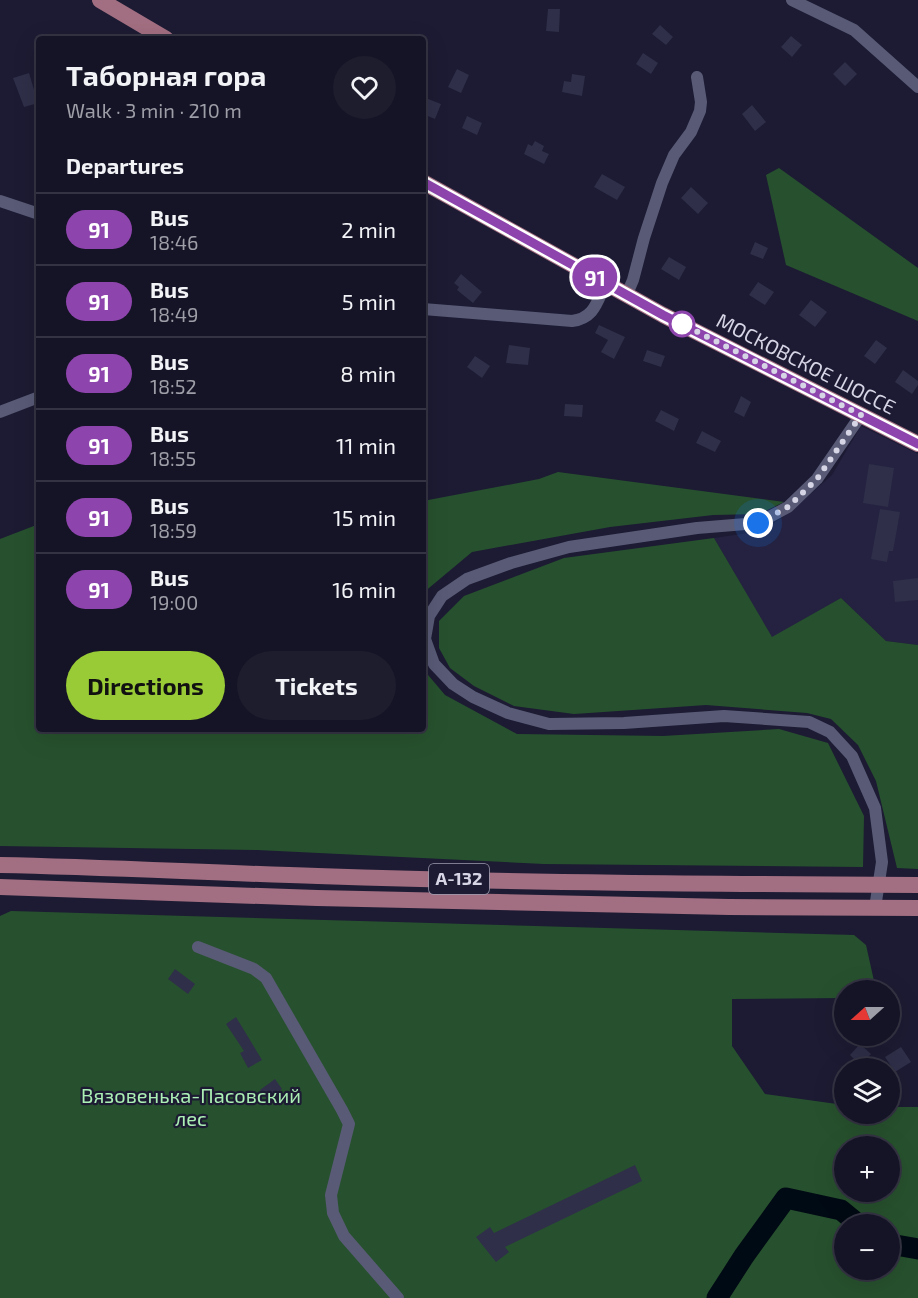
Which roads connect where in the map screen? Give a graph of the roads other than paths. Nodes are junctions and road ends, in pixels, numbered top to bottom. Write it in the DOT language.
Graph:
graph roads {
  1 [pos="100,0"];
  2 [pos="792,0"];
  3 [pos="161,36"];
  4 [pos="697,77"];
  5 [pos="918,87"];
  6 [pos="426,184"];
  7 [pos="0,201"];
  8 [pos="36,213"];
  9 [pos="606,283"];
  10 [pos="627,294"];
  11 [pos="426,309"];
  12 [pos="36,399"];
  13 [pos="0,412"];
  14 [pos="861,415"];
  15 [pos="918,444"];
  16 [pos="426,633"];
  17 [pos="426,642"];
  18 [pos="0,865"];
  19 [pos="880,885"];
  20 [pos="918,885"];
  21 [pos="0,887"];
  22 [pos="875,908"];
  23 [pos="918,908"];
  24 [pos="198,947"];
  25 [pos="398,1298"];
  1 -- 3 [label="main road"];
  2 -- 5 [label="street"];
  4 -- 10 [label="street"];
  6 -- 9 [label="main road, МОСКОВСКОЕ ШОССЕ"];
  7 -- 8 [label="street"];
  9 -- 10 [label="main road, МОСКОВСКОЕ ШОССЕ"];
  9 -- 11 [label="street"];
  10 -- 14 [label="main road, МОСКОВСКОЕ ШОССЕ"];
  12 -- 13 [label="street"];
  14 -- 15 [label="main road, МОСКОВСКОЕ ШОССЕ"];
  14 -- 16 [label="street"];
  17 -- 19 [label="street"];
  18 -- 19 [label="main road, А-132"];
  19 -- 20 [label="main road, А-132"];
  19 -- 22 [label="street"];
  21 -- 22 [label="main road, А-132"];
  22 -- 23 [label="main road, А-132"];
  24 -- 25 [label="street"];
}
